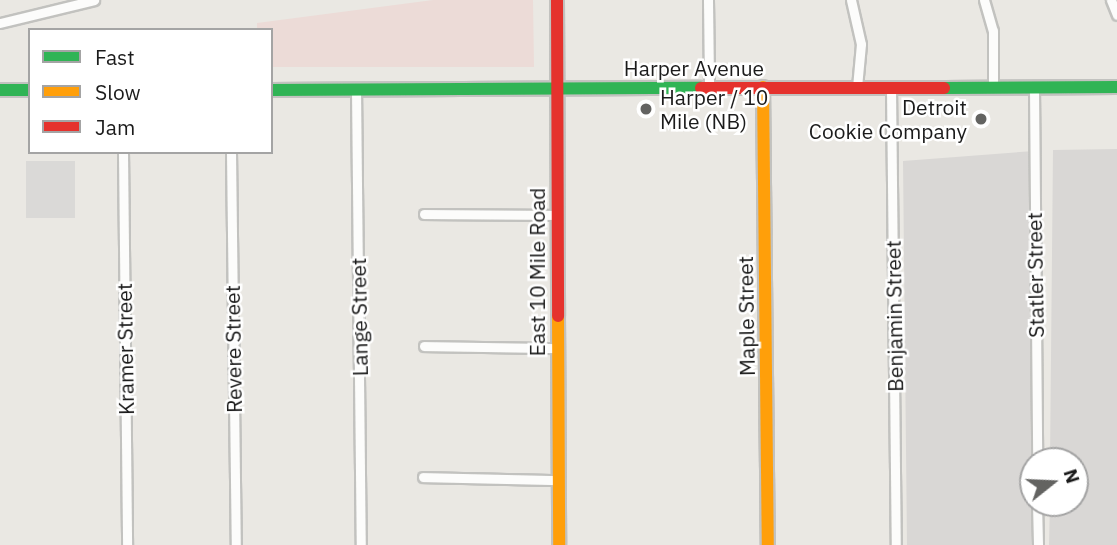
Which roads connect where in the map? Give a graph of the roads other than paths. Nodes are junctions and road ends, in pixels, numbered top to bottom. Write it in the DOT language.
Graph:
graph roads {
  1 [pos="94,0"];
  2 [pos="557,0"];
  3 [pos="708,0"];
  4 [pos="851,0"];
  5 [pos="984,0"];
  6 [pos="1111,0"];
  7 [pos="73,2"];
  8 [pos="1117,15"];
  9 [pos="0,23"];
  10 [pos="709,87"];
  11 [pos="763,87"];
  12 [pos="857,87"];
  13 [pos="1117,87"];
  14 [pos="891,88"];
  15 [pos="993,88"];
  16 [pos="356,89"];
  17 [pos="1034,89"];
  18 [pos="0,90"];
  19 [pos="28,90"];
  20 [pos="273,90"];
  21 [pos="557,90"];
  22 [pos="122,154"];
  23 [pos="231,154"];
  24 [pos="424,214"];
  25 [pos="558,215"];
  26 [pos="424,346"];
  27 [pos="558,348"];
  28 [pos="1037,447"];
  29 [pos="423,477"];
  30 [pos="557,480"];
  31 [pos="1037,517"];
  32 [pos="128,545"];
  33 [pos="236,545"];
  34 [pos="362,545"];
  35 [pos="559,545"];
  36 [pos="768,545"];
  37 [pos="896,545"];
  38 [pos="1038,545"];
  1 -- 7 [label="street"];
  2 -- 21 [label="street, East 10 Mile Road"];
  3 -- 10 [label="street"];
  4 -- 12 [label="street"];
  5 -- 15 [label="street"];
  6 -- 8 [label="street"];
  7 -- 9 [label="street"];
  10 -- 11 [label="street, Harper Avenue"];
  10 -- 21 [label="street, Harper Avenue"];
  11 -- 12 [label="street, Harper Avenue"];
  11 -- 36 [label="street, Maple Street"];
  12 -- 14 [label="street, Harper Avenue"];
  13 -- 17 [label="street, Harper Avenue"];
  14 -- 15 [label="street, Harper Avenue"];
  14 -- 37 [label="street, Benjamin Street"];
  15 -- 17 [label="street, Harper Avenue"];
  16 -- 20 [label="street, Harper Avenue"];
  16 -- 21 [label="street, Harper Avenue"];
  16 -- 34 [label="street, Lange Street"];
  17 -- 28 [label="street, Statler Street"];
  18 -- 19 [label="street"];
  21 -- 25 [label="street, East 10 Mile Road"];
  22 -- 32 [label="street, Kramer Street"];
  23 -- 33 [label="street, Revere Street"];
  24 -- 25 [label="street"];
  25 -- 27 [label="street, East 10 Mile Road"];
  26 -- 27 [label="street"];
  27 -- 30 [label="street, East 10 Mile Road"];
  29 -- 30 [label="street"];
  30 -- 35 [label="street, East 10 Mile Road"];
  31 -- 38 [label="street"];
}
